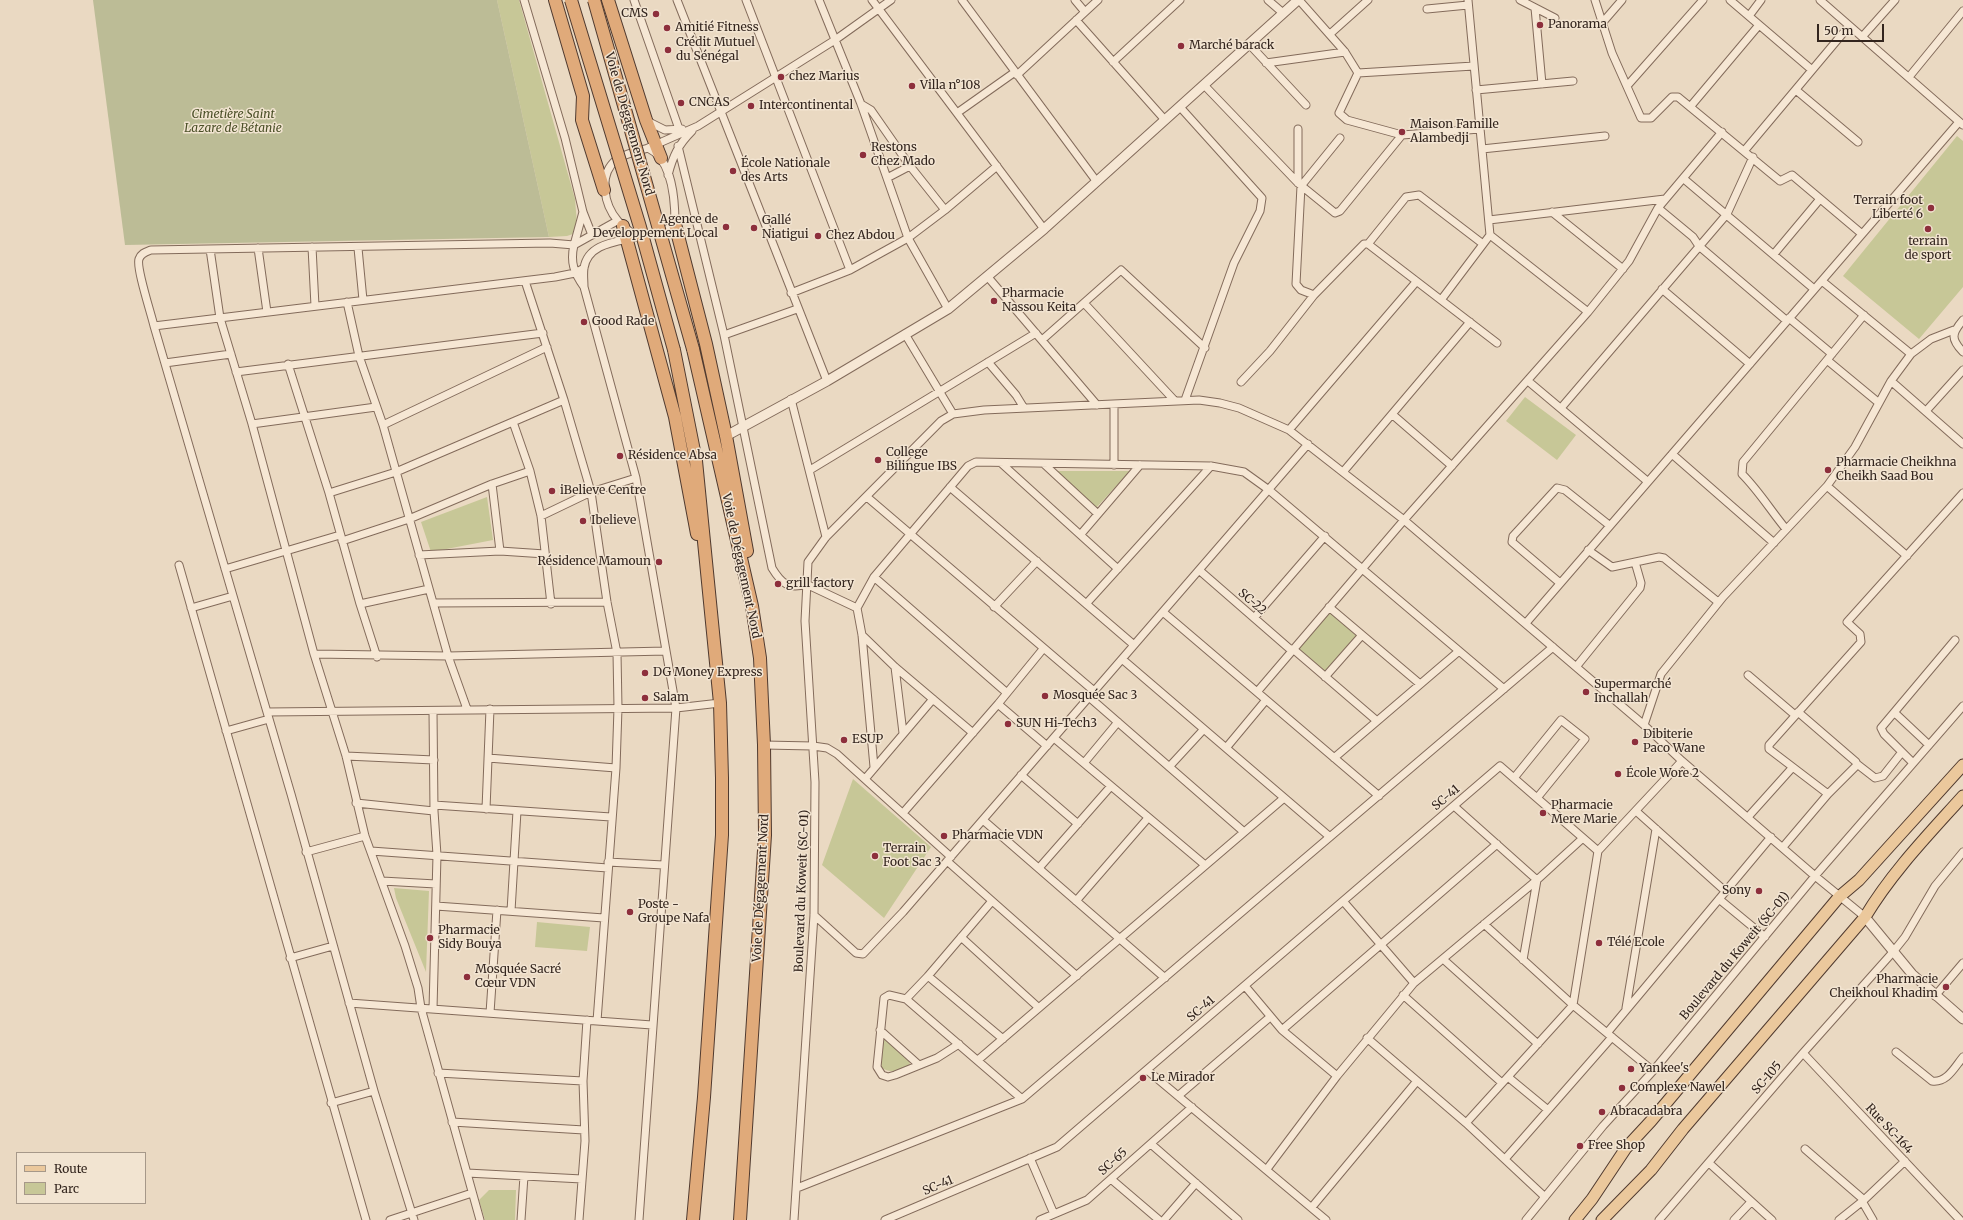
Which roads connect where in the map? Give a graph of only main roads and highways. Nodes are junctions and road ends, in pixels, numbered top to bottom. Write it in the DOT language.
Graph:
graph roads {
  1 [pos="555,0"];
  2 [pos="571,0"];
  3 [pos="594,0"];
  4 [pos="608,0"];
  5 [pos="661,158"];
  6 [pos="604,190"];
  7 [pos="620,224"];
  8 [pos="674,224"];
  9 [pos="706,569"];
  10 [pos="752,606"];
  11 [pos="1963,765"];
  12 [pos="1963,796"];
  13 [pos="693,1220"];
  14 [pos="740,1220"];
  15 [pos="1575,1220"];
  16 [pos="1602,1220"];
  1 -- 6 [label="highway"];
  2 -- 9 [label="highway, Voie de Dégagement Nord, bridge"];
  3 -- 10 [label="highway, Voie de Dégagement Nord, bridge"];
  4 -- 5 [label="highway"];
  7 -- 9 [label="highway"];
  8 -- 10 [label="highway"];
  9 -- 13 [label="highway, Voie de Dégagement Nord"];
  10 -- 14 [label="highway, Voie de Dégagement Nord"];
  11 -- 15 [label="main road"];
  12 -- 16 [label="main road"];
}
